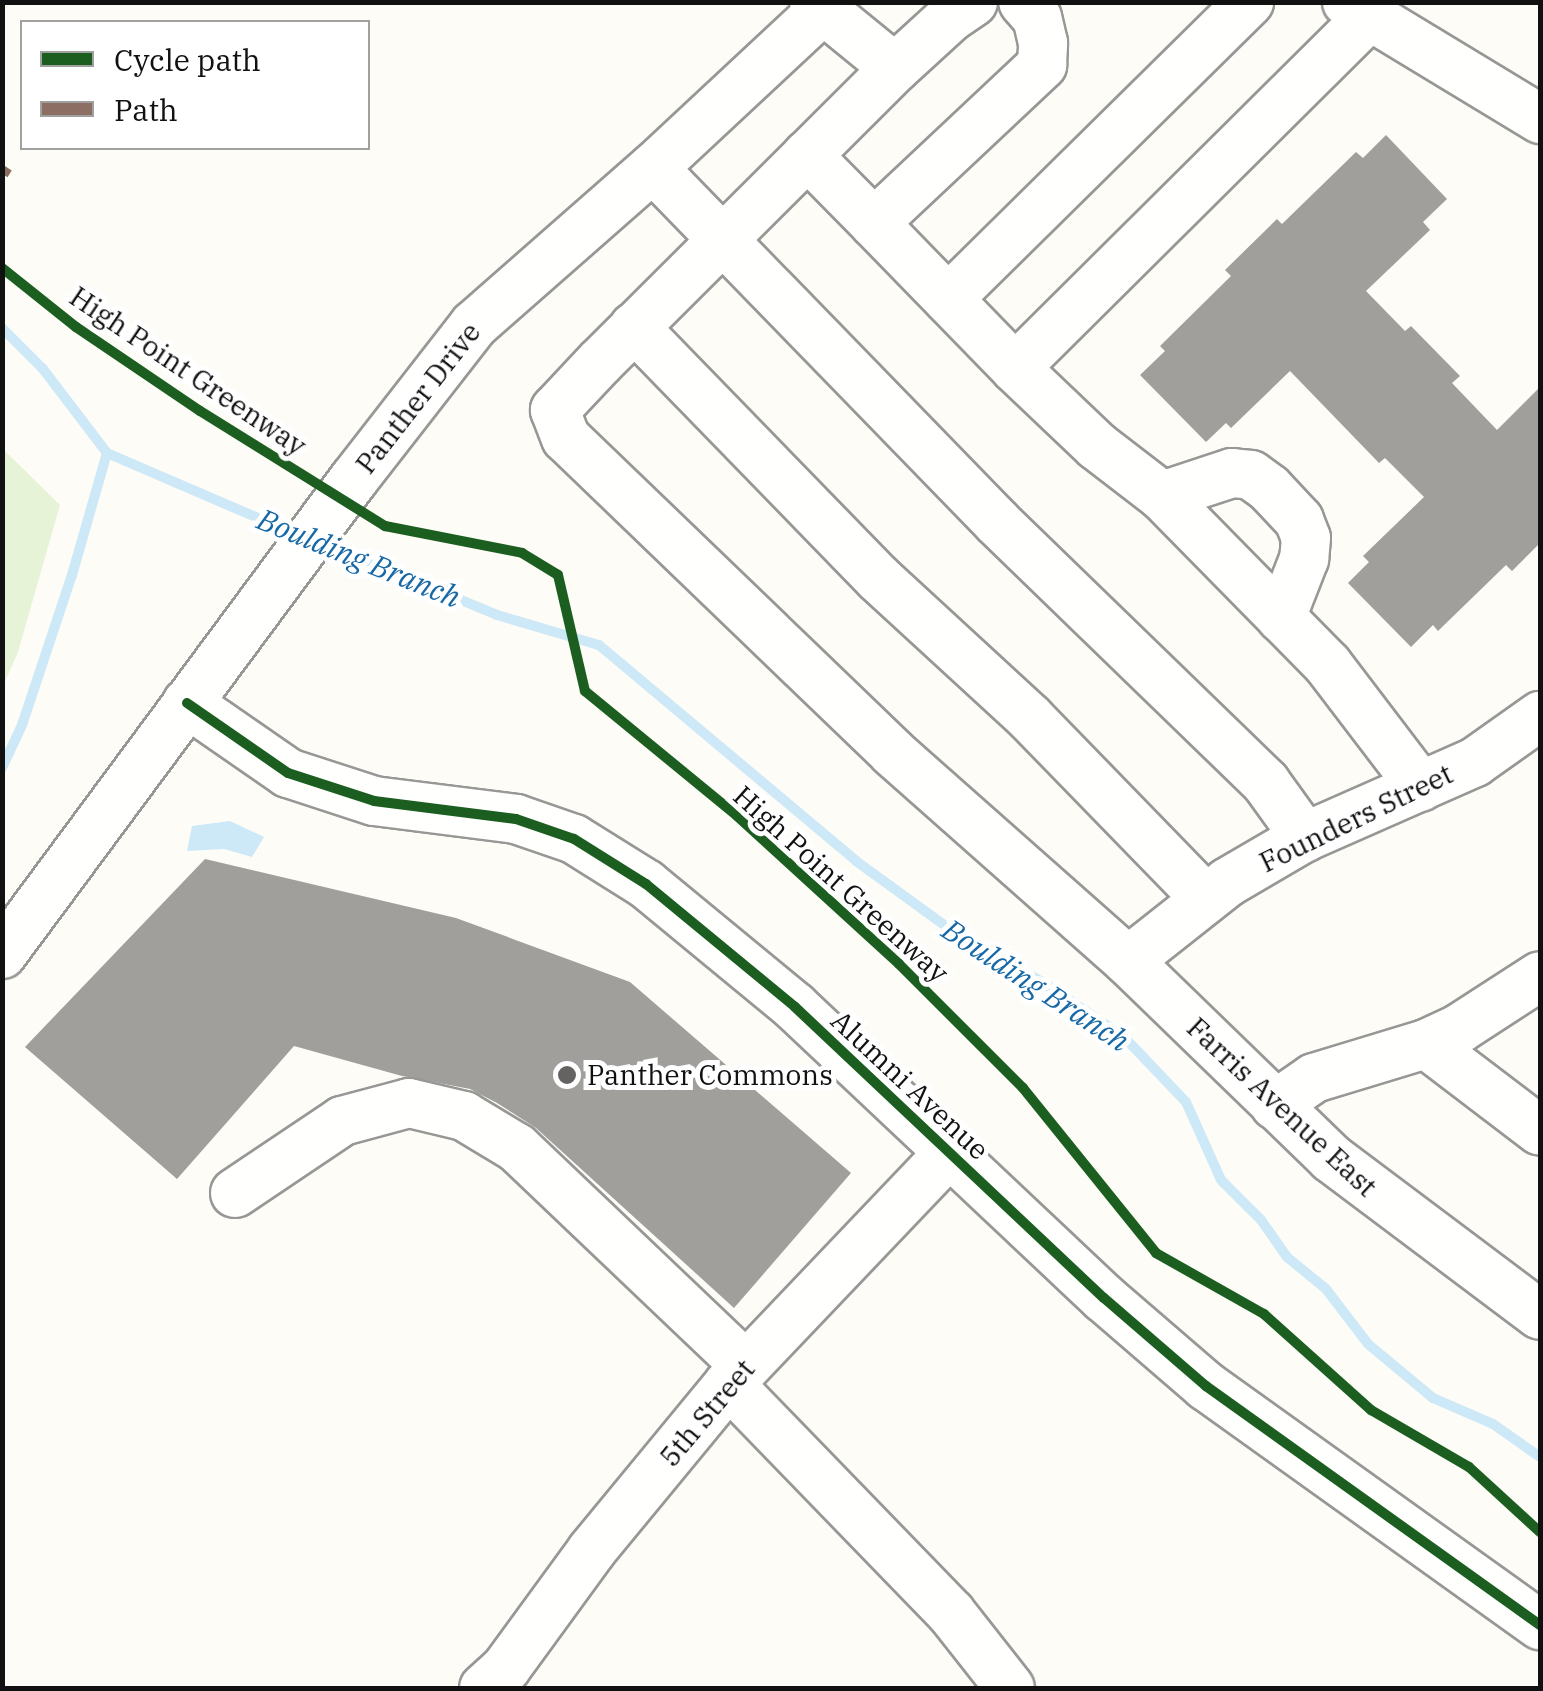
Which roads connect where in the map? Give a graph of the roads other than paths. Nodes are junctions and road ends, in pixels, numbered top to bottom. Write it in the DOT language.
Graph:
graph roads {
  1 [pos="973,2"];
  2 [pos="1022,2"];
  3 [pos="1249,2"];
  4 [pos="824,5"];
  5 [pos="1357,10"];
  6 [pos="894,68"];
  7 [pos="1540,119"];
  8 [pos="808,155"];
  9 [pos="653,168"];
  10 [pos="874,223"];
  11 [pos="721,241"];
  12 [pos="948,299"];
  13 [pos="634,328"];
  14 [pos="1014,368"];
  15 [pos="1162,496"];
  16 [pos="1281,618"];
  17 [pos="187,703"];
  18 [pos="1540,716"];
  19 [pos="1421,786"];
  20 [pos="1305,837"];
  21 [pos="1206,899"];
  22 [pos="2,954"];
  23 [pos="1128,961"];
  24 [pos="1540,976"];
  25 [pos="1426,1044"];
  26 [pos="1276,1104"];
  27 [pos="1540,1130"];
  28 [pos="949,1153"];
  29 [pos="236,1193"];
  30 [pos="1540,1315"];
  31 [pos="738,1375"];
  32 [pos="1540,1625"];
  33 [pos="507,1682"];
  34 [pos="1010,1688"];
  1 -- 6 [label="street"];
  2 -- 10 [label="street"];
  3 -- 12 [label="street"];
  4 -- 6 [label="street"];
  4 -- 9 [label="street, Panther Drive"];
  5 -- 7 [label="street"];
  5 -- 14 [label="street"];
  6 -- 8 [label="street"];
  8 -- 10 [label="street"];
  8 -- 11 [label="street"];
  9 -- 11 [label="street"];
  9 -- 17 [label="street, Panther Drive"];
  10 -- 12 [label="street"];
  11 -- 13 [label="street"];
  11 -- 20 [label="street"];
  12 -- 14 [label="street"];
  13 -- 21 [label="street"];
  13 -- 23 [label="street, Farris Avenue East"];
  14 -- 15 [label="street"];
  15 -- 16 [label="street"];
  15 -- 16 [label="street"];
  16 -- 19 [label="street"];
  17 -- 22 [label="street, Panther Drive"];
  17 -- 28 [label="street, Alumni Avenue"];
  18 -- 19 [label="street, Founders Street"];
  19 -- 20 [label="street, Founders Street"];
  20 -- 21 [label="street, Founders Street"];
  21 -- 23 [label="street, Founders Street"];
  23 -- 26 [label="street, Farris Avenue East"];
  24 -- 25 [label="street"];
  25 -- 26 [label="street"];
  25 -- 27 [label="street"];
  26 -- 30 [label="street, Farris Avenue East"];
  28 -- 31 [label="street, 5th Street"];
  28 -- 32 [label="street, Alumni Avenue"];
  29 -- 31 [label="street"];
  31 -- 33 [label="street, 5th Street"];
  31 -- 34 [label="street"];
}
